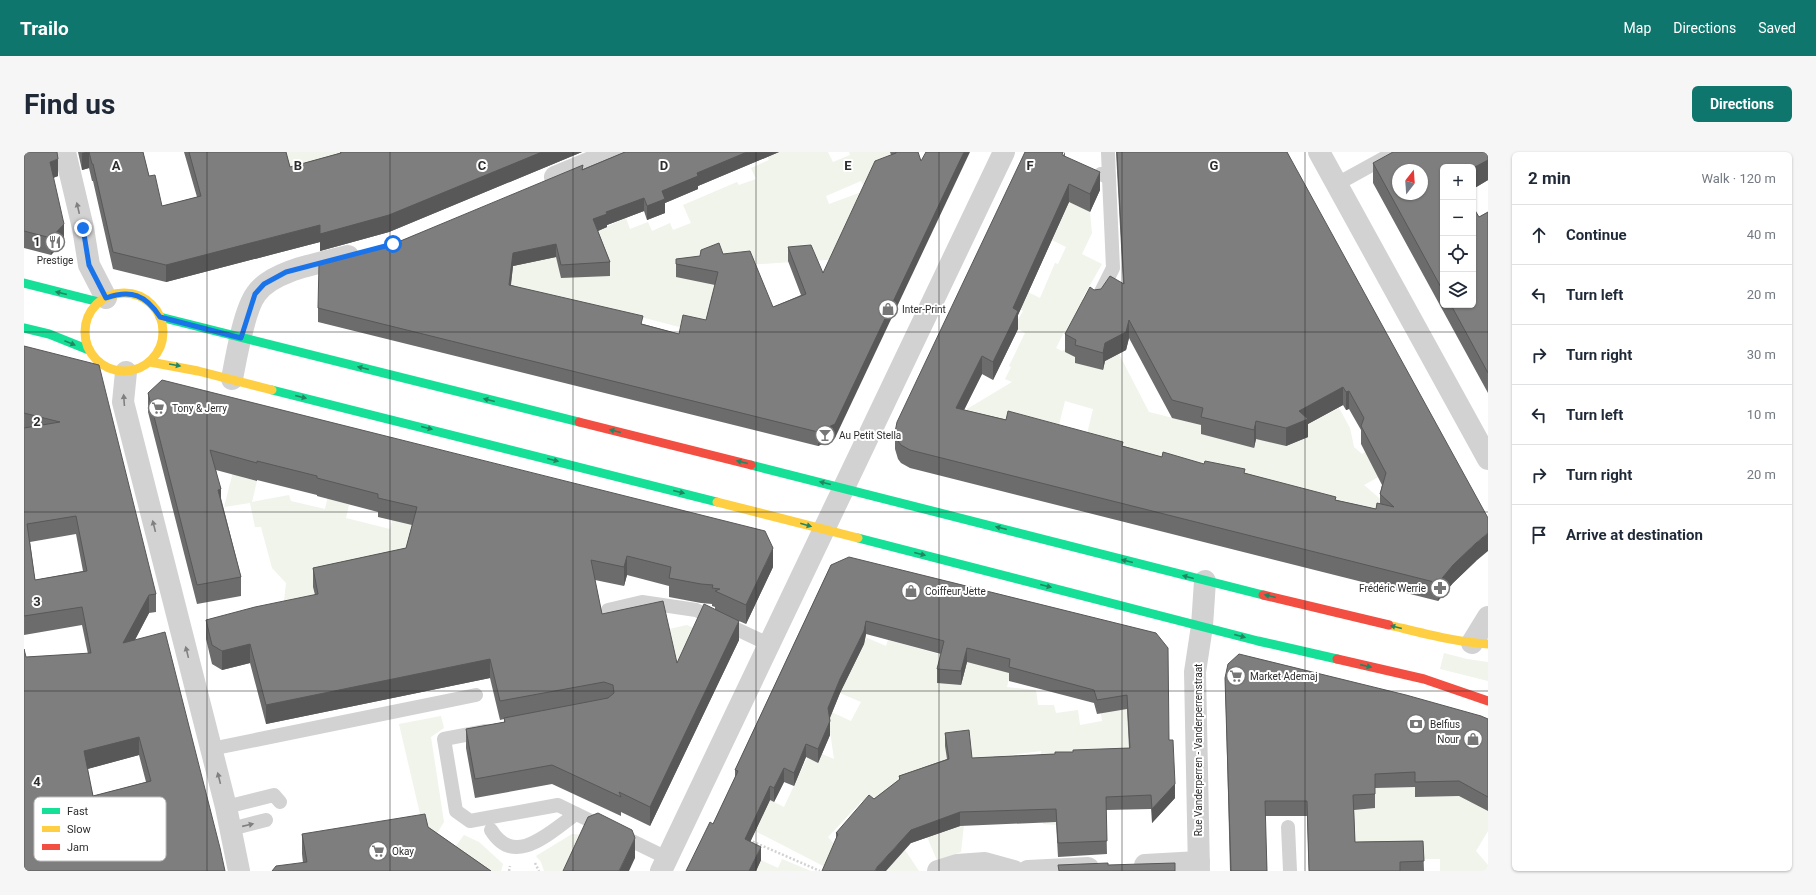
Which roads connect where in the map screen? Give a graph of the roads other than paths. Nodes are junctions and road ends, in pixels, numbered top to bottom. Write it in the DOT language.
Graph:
graph roads {
  1 [pos="65,152"];
  2 [pos="615,152"];
  3 [pos="1004,152"];
  4 [pos="1108,152"];
  5 [pos="1319,152"];
  6 [pos="1395,152"];
  7 [pos="1088,168"];
  8 [pos="1109,178"];
  9 [pos="538,184"];
  10 [pos="1337,184"];
  11 [pos="370,250"];
  12 [pos="24,283"];
  13 [pos="102,300"];
  14 [pos="1097,300"];
  15 [pos="160,317"];
  16 [pos="24,328"];
  17 [pos="241,338"];
  18 [pos="89,350"];
  19 [pos="150,362"];
  20 [pos="126,372"];
  21 [pos="232,379"];
  22 [pos="1488,459"];
  23 [pos="843,488"];
  24 [pos="823,529"];
  25 [pos="1205,581"];
  26 [pos="608,610"];
  27 [pos="1488,617"];
  28 [pos="1202,626"];
  29 [pos="768,644"];
  30 [pos="1480,644"];
  31 [pos="476,695"];
  32 [pos="1488,701"];
  33 [pos="498,729"];
  34 [pos="211,749"];
  35 [pos="280,802"];
  36 [pos="226,807"];
  37 [pos="576,814"];
  38 [pos="266,820"];
  39 [pos="1288,827"];
  40 [pos="230,829"];
  41 [pos="491,830"];
  42 [pos="664,865"];
  43 [pos="1199,866"];
  44 [pos="239,871"];
  45 [pos="938,871"];
  46 [pos="1014,871"];
  47 [pos="1028,871"];
  48 [pos="1290,871"];
  13 -- 1 [label="street, one-way"];
  2 -- 9 [label="street"];
  3 -- 23 [label="street"];
  4 -- 8 [label="lane"];
  5 -- 10 [label="street"];
  6 -- 10 [label="lane"];
  7 -- 8 [label="lane"];
  8 -- 14 [label="lane"];
  10 -- 22 [label="street"];
  11 -- 17 [label="street"];
  13 -- 12 [label="street, one-way"];
  13 -- 15 [label="street"];
  13 -- 18 [label="street"];
  15 -- 17 [label="street"];
  15 -- 19 [label="street"];
  16 -- 18 [label="street, one-way"];
  17 -- 21 [label="street"];
  23 -- 17 [label="street, one-way"];
  18 -- 20 [label="street"];
  19 -- 20 [label="street"];
  19 -- 21 [label="street, one-way"];
  34 -- 20 [label="street, one-way"];
  21 -- 24 [label="street, one-way"];
  23 -- 24 [label="street"];
  25 -- 23 [label="street, one-way"];
  24 -- 28 [label="street, one-way"];
  24 -- 29 [label="street"];
  25 -- 28 [label="street, Rue Vanderperren - Vanderperrenstraat"];
  30 -- 25 [label="street, one-way"];
  26 -- 29 [label="lane"];
  27 -- 30 [label="street"];
  28 -- 32 [label="street, one-way"];
  28 -- 43 [label="street, Rue Vanderperren - Vanderperrenstraat"];
  29 -- 42 [label="street"];
  31 -- 34 [label="lane"];
  33 -- 37 [label="lane"];
  36 -- 34 [label="street, one-way"];
  35 -- 36 [label="lane"];
  36 -- 40 [label="street"];
  37 -- 41 [label="lane"];
  37 -- 42 [label="lane"];
  40 -- 38 [label="lane, one-way"];
  39 -- 48 [label="lane"];
  40 -- 44 [label="street"];
  43 -- 47 [label="street"];
  45 -- 46 [label="street"];
}
